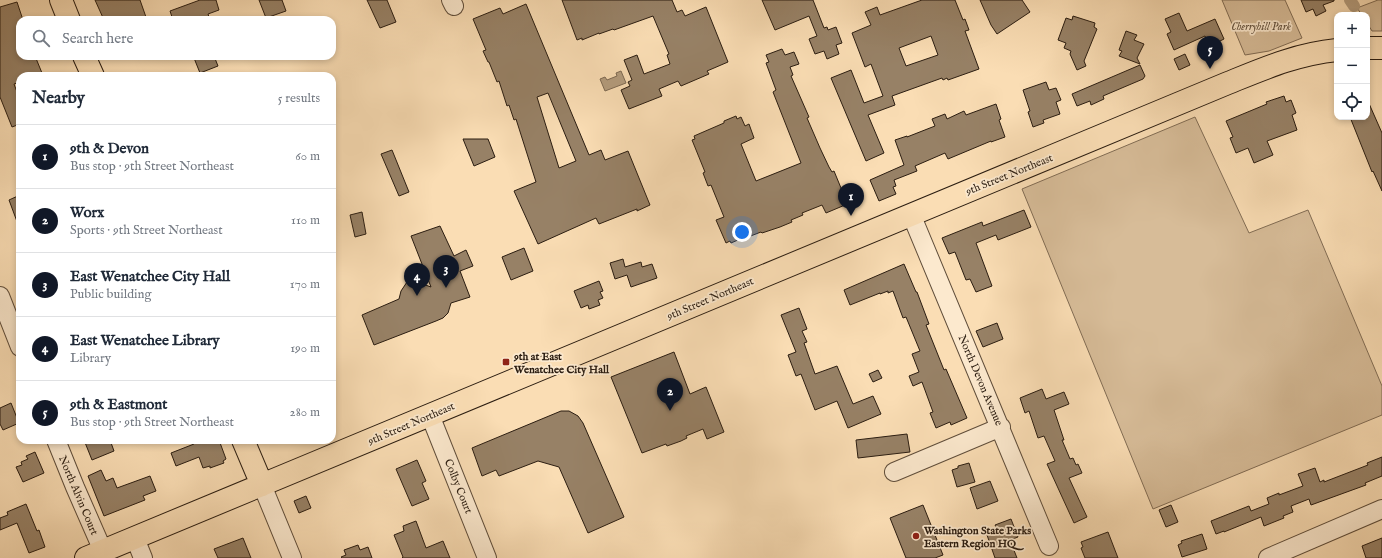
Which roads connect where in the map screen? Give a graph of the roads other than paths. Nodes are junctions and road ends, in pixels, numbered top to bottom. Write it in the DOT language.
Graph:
graph roads {
  1 [pos="61,0"];
  2 [pos="67,16"];
  3 [pos="1370,48"];
  4 [pos="1382,48"];
  5 [pos="1334,50"];
  6 [pos="86,60"];
  7 [pos="91,72"];
  8 [pos="912,214"];
  9 [pos="0,296"];
  10 [pos="16,337"];
  11 [pos="430,415"];
  12 [pos="1001,427"];
  13 [pos="58,444"];
  14 [pos="245,444"];
  15 [pos="894,472"];
  16 [pos="262,485"];
  17 [pos="1382,509"];
  18 [pos="135,538"];
  19 [pos="1049,546"];
  20 [pos="94,554"];
  21 [pos="143,558"];
  22 [pos="292,558"];
  23 [pos="487,558"];
  24 [pos="1268,558"];
  1 -- 2 [label="main road"];
  3 -- 4 [label="main road"];
  5 -- 8 [label="main road, 9th Street Northeast"];
  6 -- 7 [label="main road"];
  8 -- 11 [label="main road, 9th Street Northeast"];
  8 -- 12 [label="street, North Devon Avenue"];
  9 -- 10 [label="street"];
  11 -- 16 [label="main road, 9th Street Northeast"];
  11 -- 23 [label="street, Colby Court"];
  12 -- 15 [label="street"];
  12 -- 19 [label="street, North Devon Avenue"];
  13 -- 20 [label="street, North Alvin Court"];
  14 -- 16 [label="main road"];
  16 -- 18 [label="main road, 9th Street Northeast"];
  16 -- 22 [label="street"];
  17 -- 24 [label="street"];
  18 -- 20 [label="main road, 9th Street Northeast"];
  18 -- 21 [label="street"];
}
